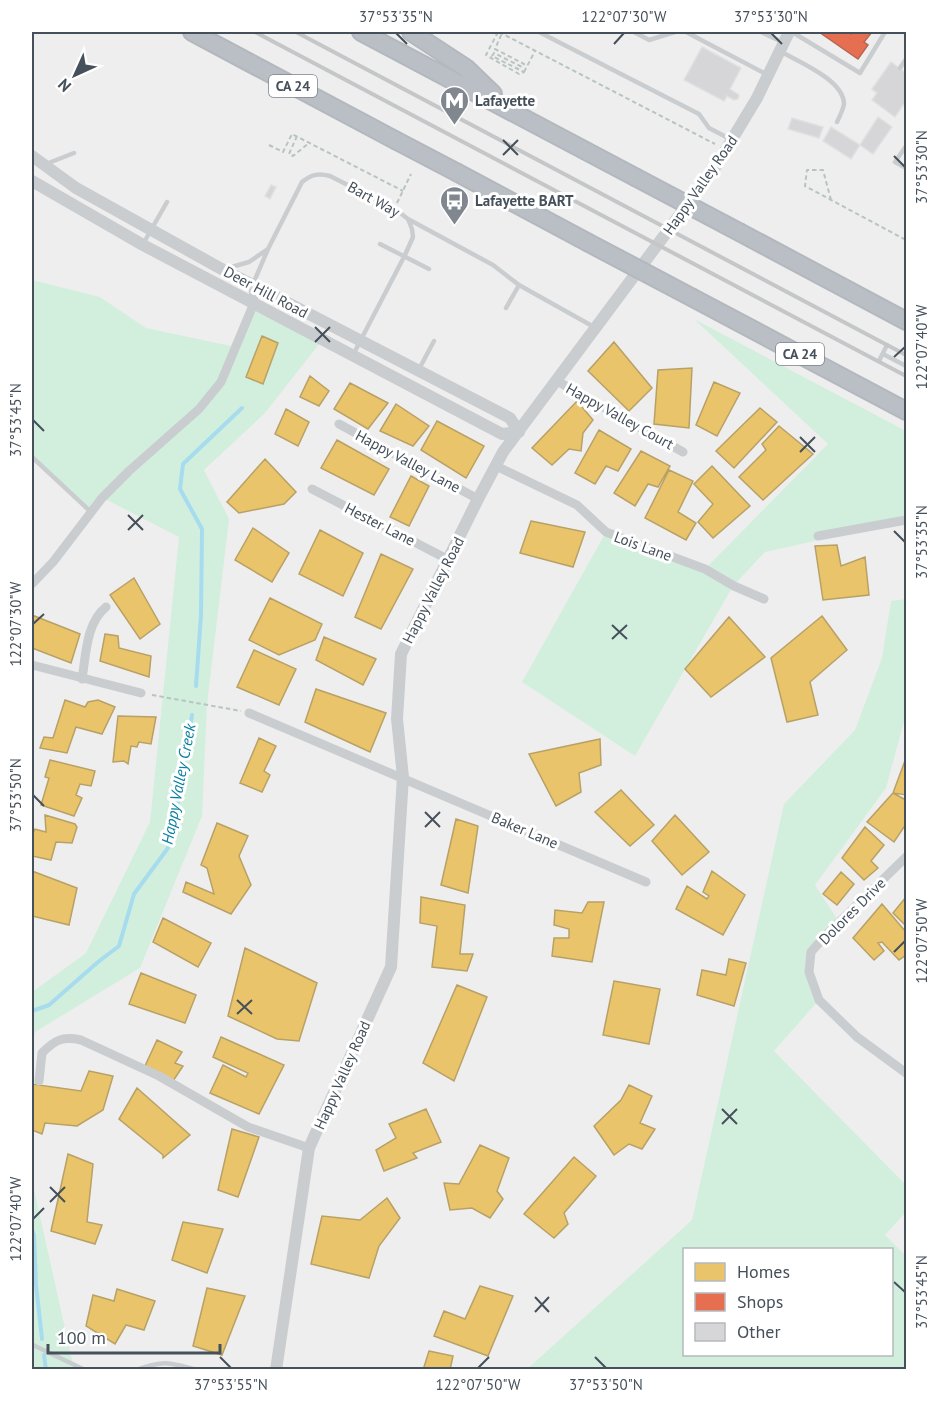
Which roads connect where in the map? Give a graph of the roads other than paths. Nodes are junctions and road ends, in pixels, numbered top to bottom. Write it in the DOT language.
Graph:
graph roads {
  1 [pos="192,32"];
  2 [pos="362,32"];
  3 [pos="411,32"];
  4 [pos="539,32"];
  5 [pos="634,32"];
  6 [pos="675,32"];
  7 [pos="686,32"];
  8 [pos="763,32"];
  9 [pos="885,32"];
  10 [pos="786,39"];
  11 [pos="906,60"];
  12 [pos="900,68"];
  13 [pos="768,75"];
  14 [pos="509,110"];
  15 [pos="837,122"];
  16 [pos="732,140"];
  17 [pos="906,146"];
  18 [pos="74,153"];
  19 [pos="32,156"];
  20 [pos="43,165"];
  21 [pos="906,168"];
  22 [pos="32,181"];
  23 [pos="167,202"];
  24 [pos="408,219"];
  25 [pos="151,230"];
  26 [pos="380,244"];
  27 [pos="143,245"];
  28 [pos="268,249"];
  29 [pos="404,257"];
  30 [pos="429,269"];
  31 [pos="223,270"];
  32 [pos="253,285"];
  33 [pos="519,285"];
  34 [pos="254,303"];
  35 [pos="506,308"];
  36 [pos="906,321"];
  37 [pos="596,328"];
  38 [pos="323,339"];
  39 [pos="360,342"];
  40 [pos="434,342"];
  41 [pos="887,345"];
  42 [pos="883,354"];
  43 [pos="353,356"];
  44 [pos="879,362"];
  45 [pos="906,366"];
  46 [pos="418,371"];
  47 [pos="557,381"];
  48 [pos="906,411"];
  49 [pos="470,417"];
  50 [pos="339,424"];
  51 [pos="519,432"];
  52 [pos="683,452"];
  53 [pos="32,457"];
  54 [pos="496,466"];
  55 [pos="312,489"];
  56 [pos="478,498"];
  57 [pos="92,512"];
  58 [pos="906,520"];
  59 [pos="818,536"];
  60 [pos="448,560"];
  61 [pos="32,584"];
  62 [pos="764,600"];
  63 [pos="106,607"];
  64 [pos="32,665"];
  65 [pos="82,679"];
  66 [pos="141,693"];
  67 [pos="249,713"];
  68 [pos="403,777"];
  69 [pos="906,857"];
  70 [pos="646,882"];
  71 [pos="906,1073"];
  72 [pos="39,1081"];
  73 [pos="309,1148"];
  74 [pos="33,1345"];
  75 [pos="85,1370"];
  76 [pos="136,1370"];
  77 [pos="196,1370"];
  78 [pos="276,1370"];
  1 -- 48 [label="highway, CA 24, bridge"];
  2 -- 14 [label="highway"];
  3 -- 14 [label="highway"];
  4 -- 16 [label="lane"];
  5 -- 6 [label="lane"];
  7 -- 13 [label="lane"];
  8 -- 10 [label="lane"];
  9 -- 10 [label="lane"];
  10 -- 13 [label="street, Happy Valley Road"];
  10 -- 15 [label="lane"];
  11 -- 12 [label="lane"];
  13 -- 16 [label="street, Happy Valley Road"];
  14 -- 36 [label="highway, bridge"];
  16 -- 37 [label="street, Happy Valley Road"];
  17 -- 21 [label="lane"];
  18 -- 20 [label="lane"];
  19 -- 20 [label="street, Deer Hill Road"];
  20 -- 25 [label="street, Deer Hill Road"];
  22 -- 27 [label="street, Deer Hill Road"];
  23 -- 25 [label="lane"];
  24 -- 28 [label="lane, Bart Way"];
  24 -- 29 [label="lane, Bart Way"];
  24 -- 33 [label="lane"];
  25 -- 27 [label="lane"];
  25 -- 31 [label="street, Deer Hill Road"];
  26 -- 29 [label="lane"];
  27 -- 34 [label="street, Deer Hill Road"];
  28 -- 31 [label="lane"];
  28 -- 32 [label="lane, Bart Way"];
  29 -- 30 [label="lane"];
  29 -- 39 [label="lane, Bart Way"];
  31 -- 32 [label="street, Deer Hill Road"];
  32 -- 34 [label="street"];
  32 -- 39 [label="street, Deer Hill Road"];
  33 -- 35 [label="lane"];
  33 -- 37 [label="lane"];
  34 -- 38 [label="street, Deer Hill Road"];
  34 -- 57 [label="street"];
  37 -- 47 [label="street, Happy Valley Road"];
  38 -- 43 [label="street, Deer Hill Road"];
  38 -- 49 [label="street, Deer Hill Road"];
  39 -- 43 [label="lane, Bart Way"];
  39 -- 46 [label="street, Deer Hill Road"];
  40 -- 46 [label="lane"];
  41 -- 42 [label="lane"];
  42 -- 44 [label="lane"];
  42 -- 45 [label="lane"];
  43 -- 49 [label="street, Deer Hill Road"];
  46 -- 51 [label="street, Deer Hill Road"];
  47 -- 51 [label="street, Happy Valley Road"];
  47 -- 52 [label="street, Happy Valley Court"];
  49 -- 51 [label="street, Deer Hill Road"];
  50 -- 56 [label="street, Happy Valley Lane"];
  51 -- 54 [label="street, Happy Valley Road"];
  53 -- 57 [label="lane"];
  54 -- 56 [label="street, Happy Valley Road"];
  54 -- 62 [label="street, Lois Lane"];
  55 -- 60 [label="street, Hester Lane"];
  56 -- 60 [label="street, Happy Valley Road"];
  57 -- 61 [label="street"];
  58 -- 59 [label="street"];
  60 -- 68 [label="street, Happy Valley Road"];
  63 -- 65 [label="street"];
  64 -- 65 [label="street"];
  65 -- 66 [label="street"];
  67 -- 68 [label="street, Baker Lane"];
  68 -- 70 [label="street, Baker Lane"];
  68 -- 73 [label="street, Happy Valley Road"];
  69 -- 71 [label="street, Dolores Drive"];
  72 -- 73 [label="street"];
  73 -- 78 [label="street, Happy Valley Road"];
  74 -- 75 [label="lane"];
  76 -- 77 [label="lane"];
}
